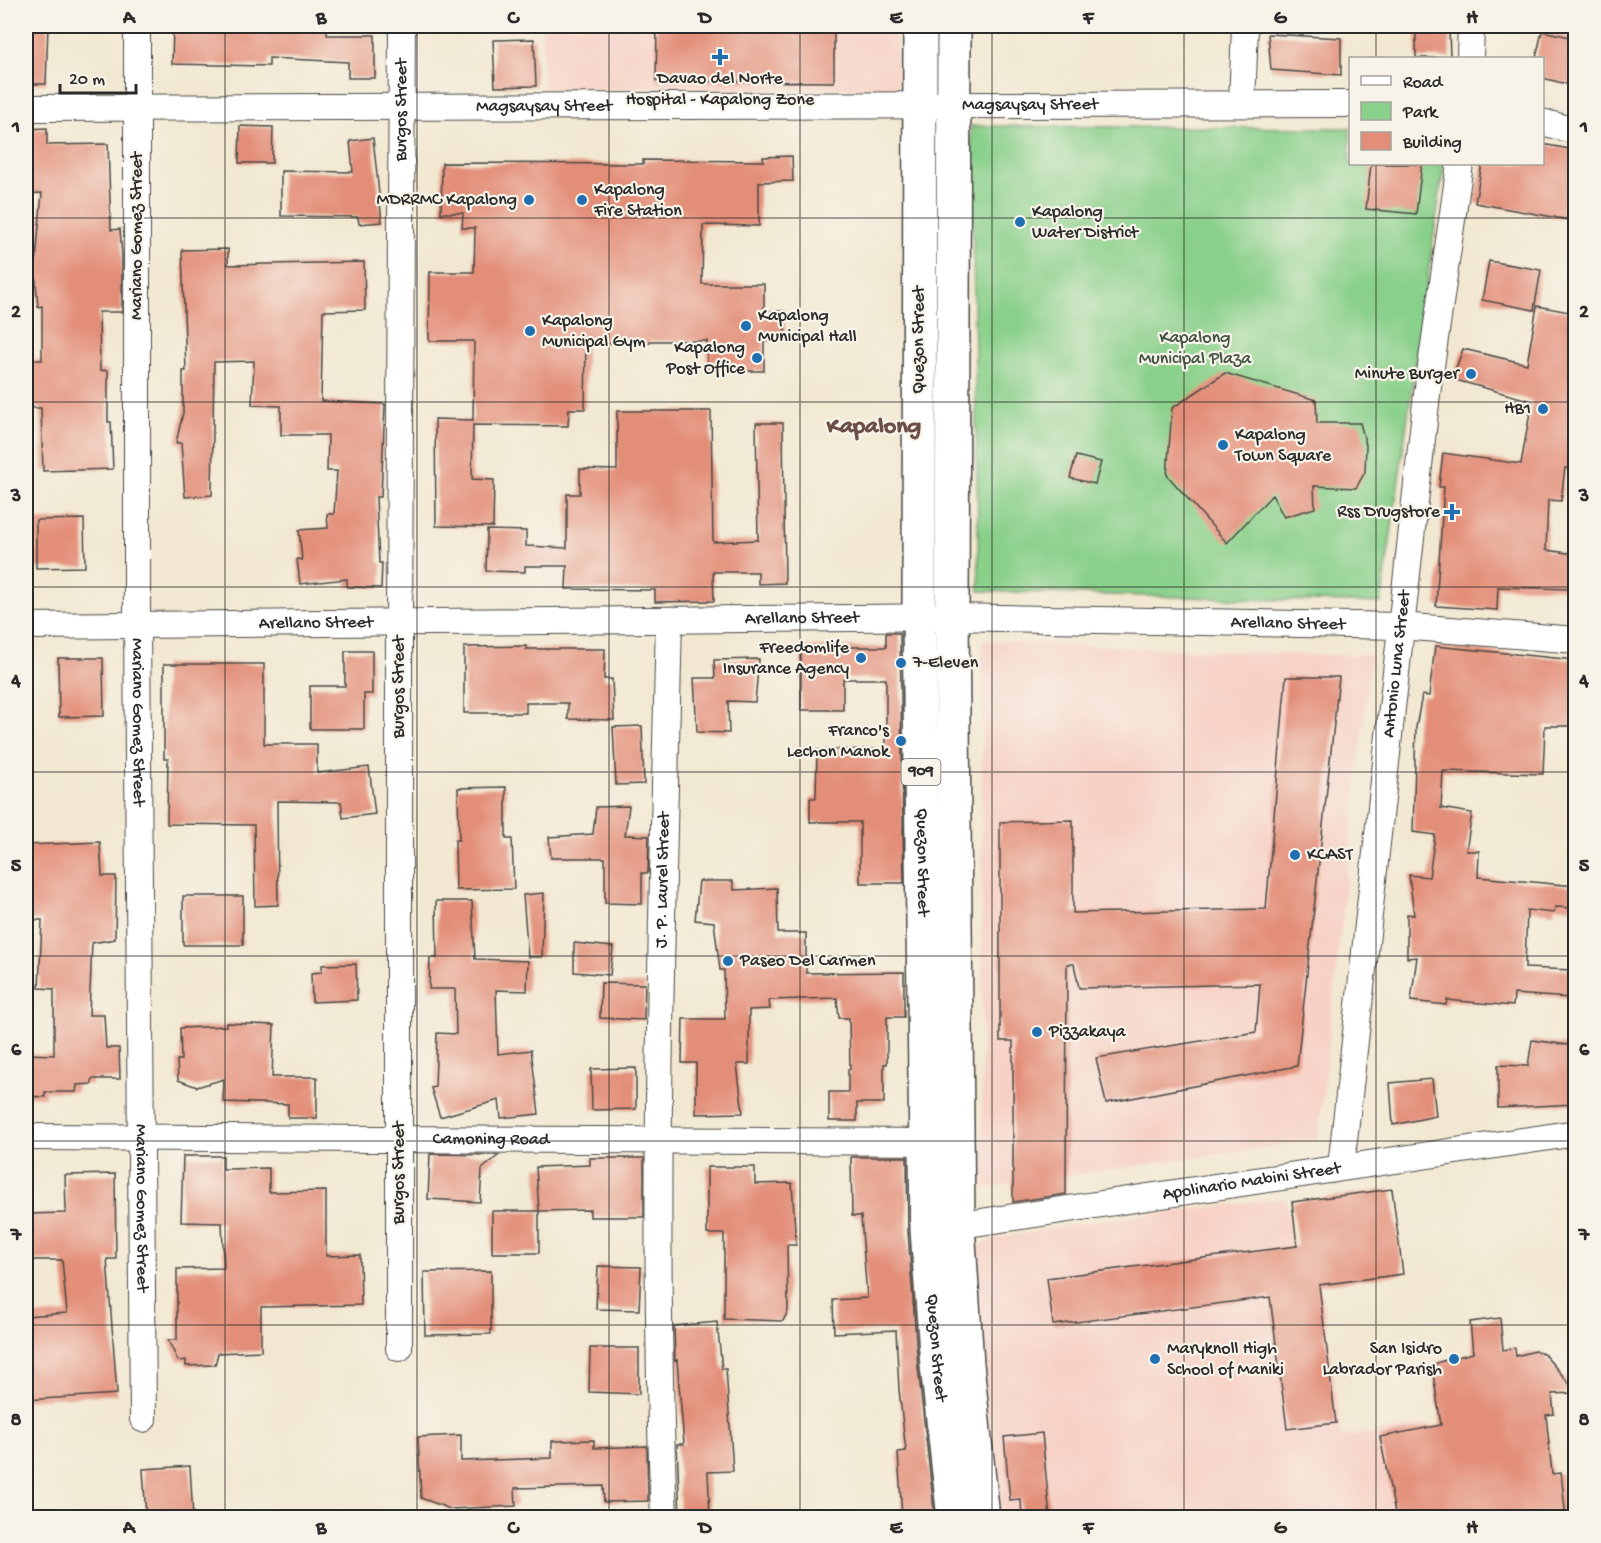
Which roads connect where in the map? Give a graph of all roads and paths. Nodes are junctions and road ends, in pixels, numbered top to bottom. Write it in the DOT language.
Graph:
graph roads {
  1 [pos="137,26"];
  2 [pos="402,26"];
  3 [pos="920,26"];
  4 [pos="954,26"];
  5 [pos="1245,26"];
  6 [pos="1471,26"];
  7 [pos="1470,57"];
  8 [pos="1242,104"];
  9 [pos="1349,104"];
  10 [pos="920,105"];
  11 [pos="953,105"];
  12 [pos="402,107"];
  13 [pos="26,108"];
  14 [pos="137,108"];
  15 [pos="1544,123"];
  16 [pos="1575,131"];
  17 [pos="1460,165"];
  18 [pos="919,617"];
  19 [pos="952,617"];
  20 [pos="669,620"];
  21 [pos="399,622"];
  22 [pos="137,625"];
  23 [pos="26,626"];
  24 [pos="1400,626"];
  25 [pos="1575,640"];
  26 [pos="1575,1133"];
  27 [pos="26,1137"];
  28 [pos="141,1137"];
  29 [pos="399,1139"];
  30 [pos="658,1140"];
  31 [pos="942,1142"];
  32 [pos="1341,1167"];
  33 [pos="943,1228"];
  34 [pos="399,1348"];
  35 [pos="142,1419"];
  36 [pos="664,1518"];
  37 [pos="954,1518"];
  38 [pos="983,1518"];
  1 -- 14 [label="street, Mariano Gomez Street"];
  2 -- 12 [label="street, Burgos Street"];
  3 -- 10 [label="highway, Quezon Street / 909"];
  4 -- 11 [label="highway, Quezon Street / 909"];
  5 -- 8 [label="street"];
  6 -- 7 [label="street"];
  8 -- 9 [label="street, Magsaysay Street"];
  8 -- 11 [label="street, Magsaysay Street"];
  10 -- 11 [label="street, Magsaysay Street"];
  10 -- 12 [label="street, Magsaysay Street"];
  10 -- 18 [label="highway, Quezon Street / 909"];
  11 -- 19 [label="highway, Quezon Street / 909"];
  12 -- 14 [label="street, Magsaysay Street"];
  12 -- 21 [label="street, Burgos Street"];
  13 -- 14 [label="street, Magsaysay Street"];
  14 -- 22 [label="street, Mariano Gomez Street"];
  15 -- 16 [label="street"];
  17 -- 24 [label="street, Antonio Luna Street"];
  18 -- 19 [label="street, Arellano Street"];
  18 -- 20 [label="street, Arellano Street"];
  18 -- 31 [label="highway, Quezon Street / 909"];
  19 -- 24 [label="street, Arellano Street"];
  19 -- 31 [label="highway, Quezon Street / 909"];
  20 -- 21 [label="street, Arellano Street"];
  20 -- 30 [label="street, J. P. Laurel Street"];
  21 -- 22 [label="street, Arellano Street"];
  21 -- 29 [label="street, Burgos Street"];
  22 -- 23 [label="street, Arellano Street"];
  22 -- 28 [label="street, Mariano Gomez Street"];
  24 -- 25 [label="street, Arellano Street"];
  24 -- 32 [label="street, Antonio Luna Street"];
  26 -- 32 [label="street, Apolinario Mabini Street"];
  27 -- 28 [label="street, Camoning Road"];
  28 -- 29 [label="street, Camoning Road"];
  28 -- 35 [label="street, Mariano Gomez Street"];
  29 -- 30 [label="street, Camoning Road"];
  29 -- 34 [label="street, Burgos Street"];
  30 -- 31 [label="street, Camoning Road"];
  30 -- 36 [label="street, J. P. Laurel Street"];
  31 -- 33 [label="highway, Quezon Street / 909"];
  32 -- 33 [label="street, Apolinario Mabini Street"];
  33 -- 37 [label="highway, Quezon Street / 909"];
  33 -- 38 [label="highway, Quezon Street / 909"];
}
